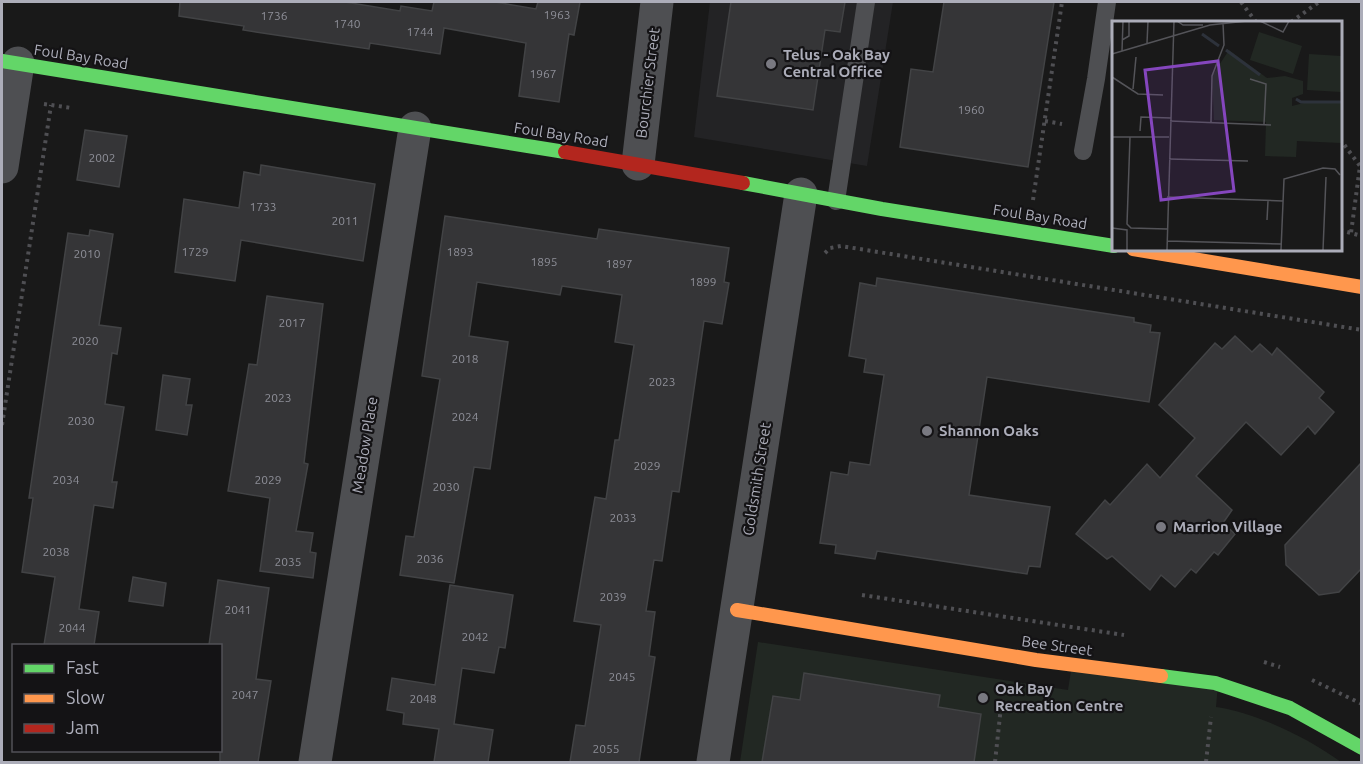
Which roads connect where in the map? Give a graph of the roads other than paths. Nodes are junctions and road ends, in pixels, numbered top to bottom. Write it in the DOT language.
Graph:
graph roads {
  1 [pos="657,2"];
  2 [pos="866,2"];
  3 [pos="1107,2"];
  4 [pos="10,62"];
  5 [pos="415,128"];
  6 [pos="1083,151"];
  7 [pos="638,164"];
  8 [pos="2,167"];
  9 [pos="801,194"];
  10 [pos="836,201"];
  11 [pos="1112,246"];
  12 [pos="1139,250"];
  13 [pos="1362,287"];
  14 [pos="737,610"];
  15 [pos="1362,748"];
  16 [pos="315,762"];
  17 [pos="713,762"];
  1 -- 7 [label="street, Bourchier Street"];
  2 -- 10 [label="lane"];
  3 -- 6 [label="lane"];
  4 -- 5 [label="main road, Foul Bay Road"];
  4 -- 8 [label="street"];
  5 -- 7 [label="main road, Foul Bay Road"];
  5 -- 16 [label="street, Meadow Place"];
  7 -- 9 [label="main road, Foul Bay Road"];
  9 -- 10 [label="main road, Foul Bay Road"];
  9 -- 14 [label="street, Goldsmith Street"];
  10 -- 11 [label="main road, Foul Bay Road"];
  12 -- 13 [label="main road"];
  14 -- 15 [label="main road, Bee Street"];
  14 -- 17 [label="street, Goldsmith Street"];
}
